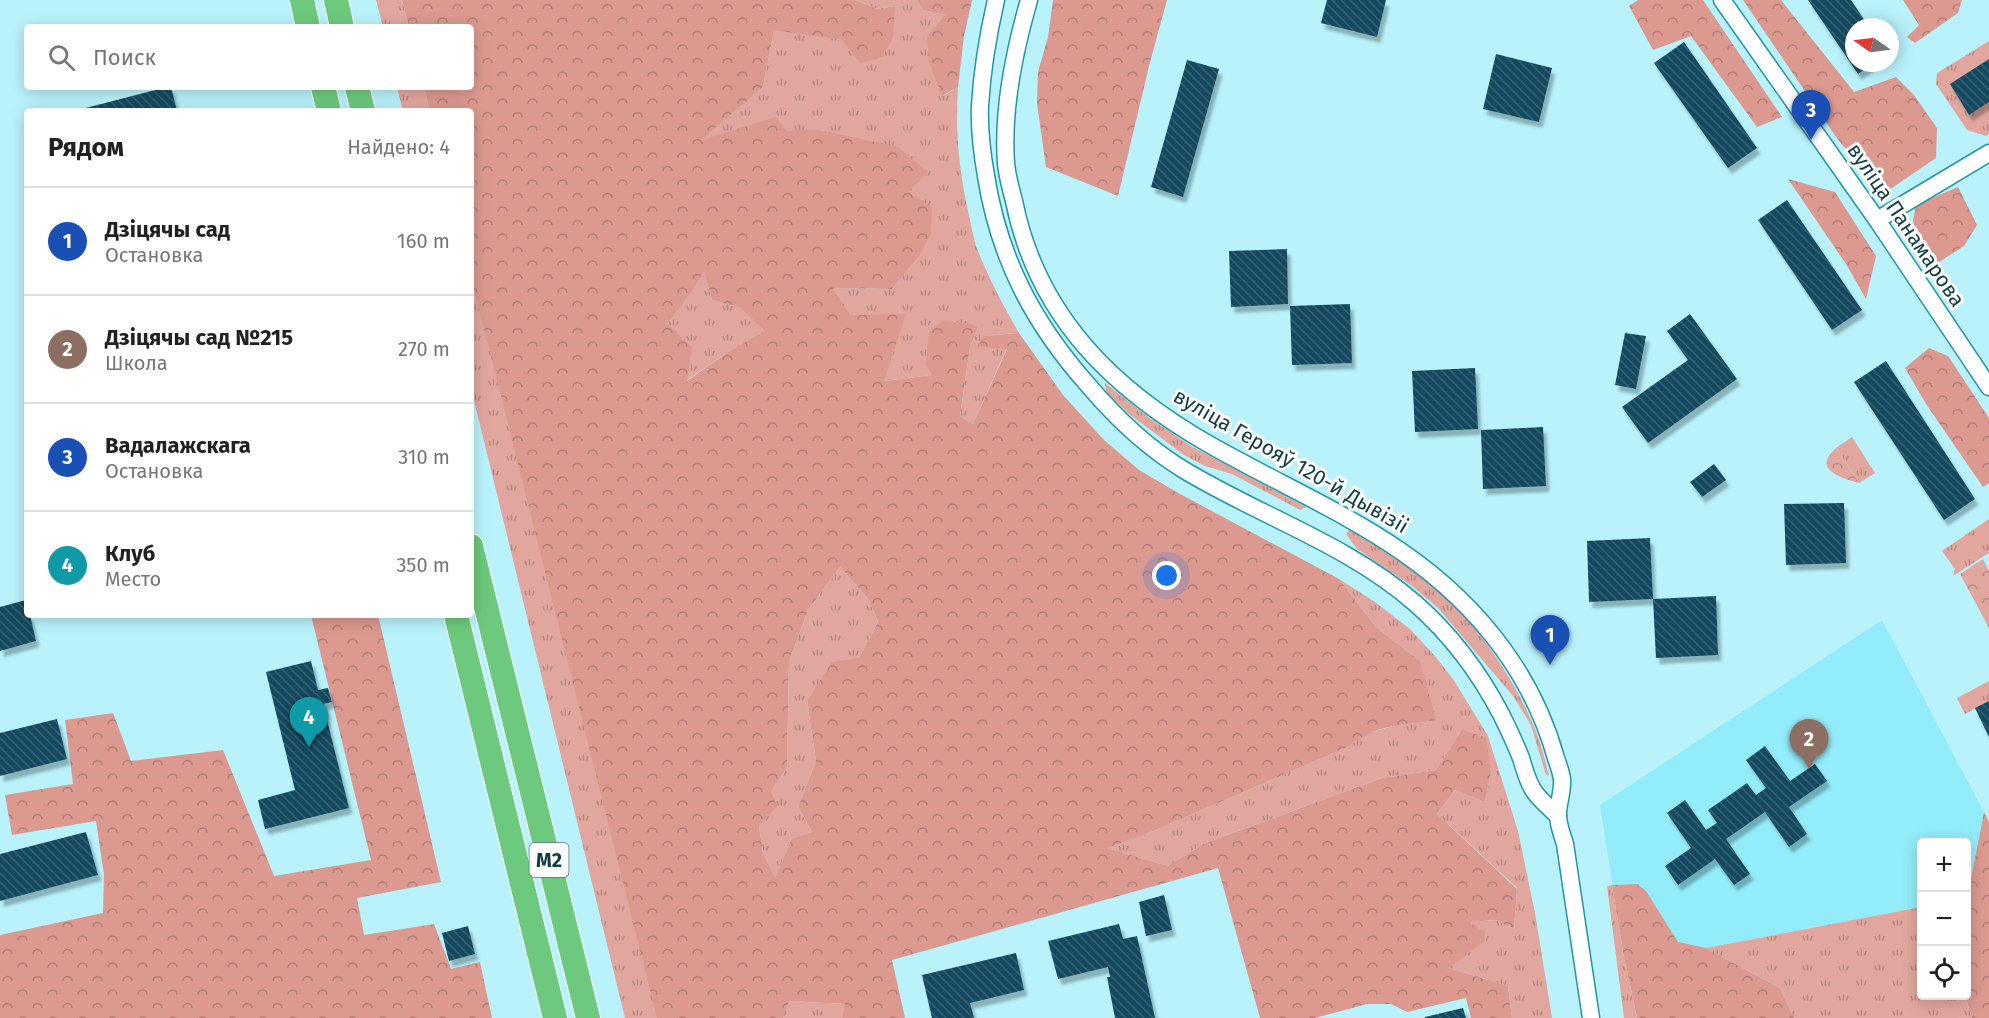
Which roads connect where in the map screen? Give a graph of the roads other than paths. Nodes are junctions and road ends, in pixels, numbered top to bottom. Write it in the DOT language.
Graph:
graph roads {
  1 [pos="302,0"];
  2 [pos="336,0"];
  3 [pos="996,0"];
  4 [pos="1029,0"];
  5 [pos="1722,0"];
  6 [pos="307,24"];
  7 [pos="341,24"];
  8 [pos="324,90"];
  9 [pos="358,90"];
  10 [pos="328,108"];
  11 [pos="362,108"];
  12 [pos="1989,153"];
  13 [pos="1877,220"];
  14 [pos="1989,387"];
  15 [pos="474,558"];
  16 [pos="457,618"];
  17 [pos="1558,816"];
  18 [pos="553,1012"];
  19 [pos="590,1018"];
  20 [pos="1591,1018"];
  1 -- 6 [label="highway"];
  2 -- 7 [label="highway"];
  3 -- 17 [label="street"];
  4 -- 17 [label="street, вуліца Герояў 120-й Дывізіі"];
  5 -- 13 [label="street, вуліца Панамарова"];
  8 -- 10 [label="highway"];
  9 -- 11 [label="highway"];
  12 -- 13 [label="street"];
  13 -- 14 [label="street, вуліца Панамарова"];
  15 -- 19 [label="highway, М2"];
  16 -- 18 [label="highway, М2"];
  17 -- 20 [label="street, вуліца Герояў 120-й Дывізіі"];
}
